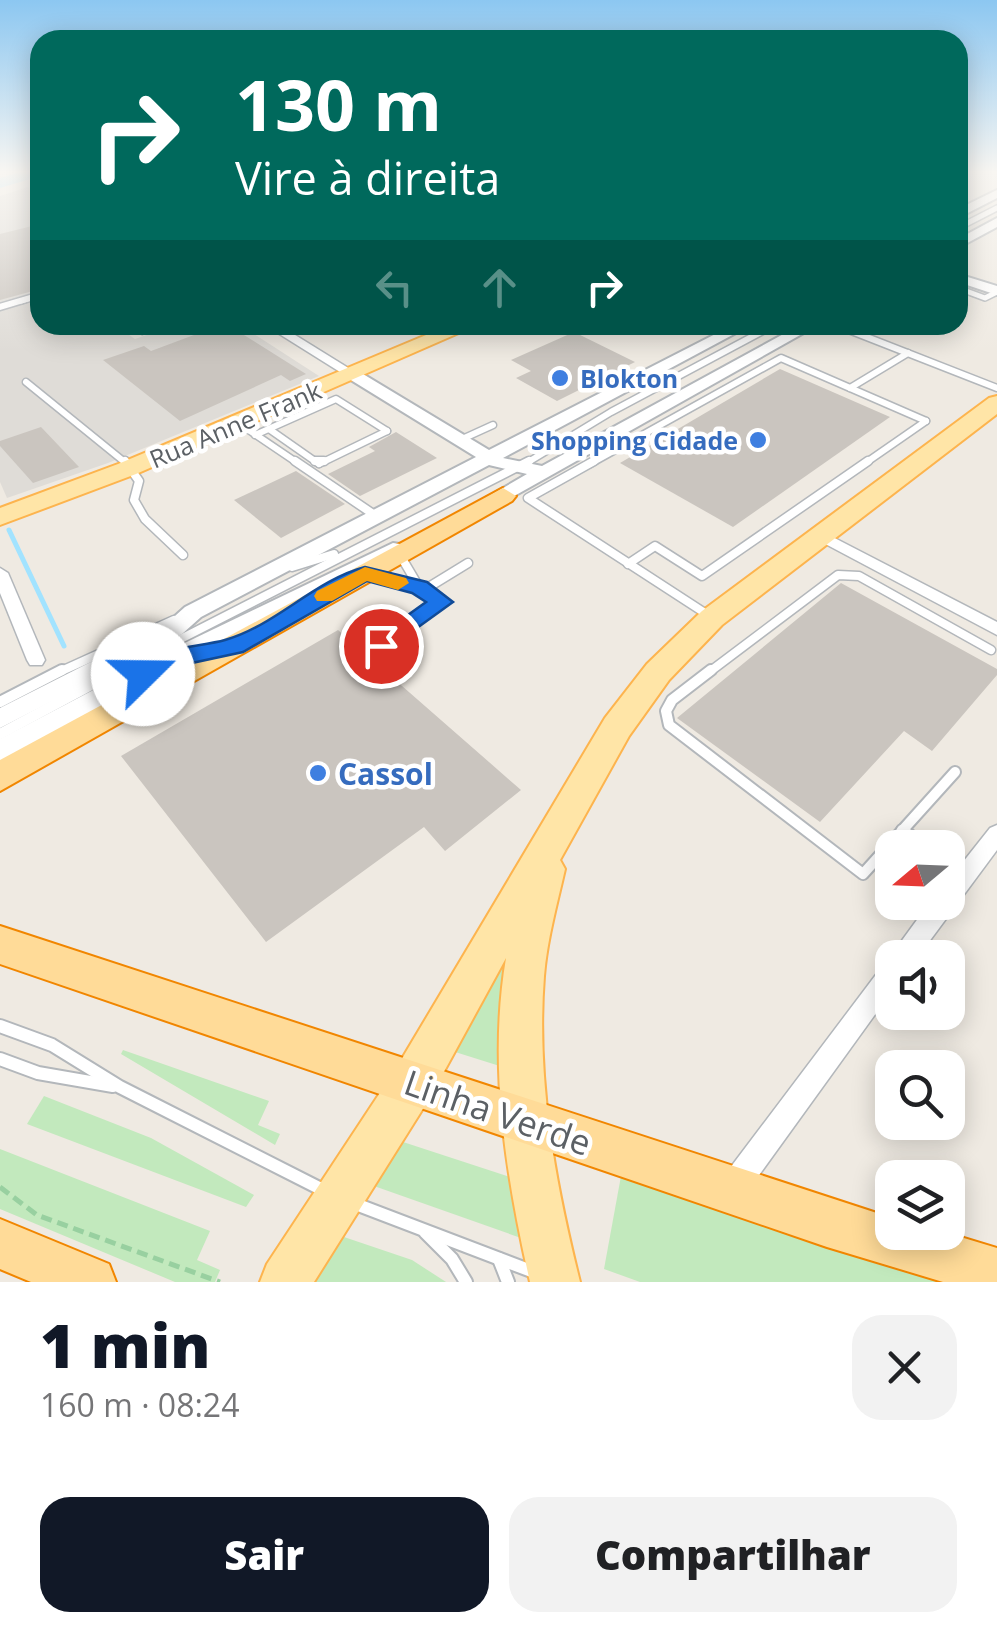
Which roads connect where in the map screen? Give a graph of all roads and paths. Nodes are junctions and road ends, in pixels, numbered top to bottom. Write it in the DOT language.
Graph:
graph roads {
  1 [pos="968,282"];
  2 [pos="968,292"];
  3 [pos="997,292"];
  4 [pos="30,297"];
  5 [pos="0,307"];
  6 [pos="288,335"];
  7 [pos="444,335"];
  8 [pos="862,335"];
  9 [pos="740,340"];
  10 [pos="908,353"];
  11 [pos="352,374"];
  12 [pos="26,382"];
  13 [pos="850,388"];
  14 [pos="994,406"];
  15 [pos="493,425"];
  16 [pos="246,429"];
  17 [pos="269,429"];
  18 [pos="460,440"];
  19 [pos="490,458"];
  20 [pos="516,468"];
  21 [pos="127,469"];
  22 [pos="551,478"];
  23 [pos="503,496"];
  24 [pos="377,516"];
  25 [pos="0,517"];
  26 [pos="821,536"];
  27 [pos="655,546"];
  28 [pos="399,554"];
  29 [pos="182,556"];
  30 [pos="360,561"];
  31 [pos="468,563"];
  32 [pos="628,564"];
  33 [pos="0,573"];
  34 [pos="268,574"];
  35 [pos="421,589"];
  36 [pos="193,612"];
  37 [pos="225,614"];
  38 [pos="712,618"];
  39 [pos="174,629"];
  40 [pos="997,629"];
  41 [pos="126,646"];
  42 [pos="235,646"];
  43 [pos="381,646"];
  44 [pos="992,650"];
  45 [pos="172,659"];
  46 [pos="36,660"];
  47 [pos="105,678"];
  48 [pos="0,702"];
  49 [pos="0,719"];
  50 [pos="0,734"];
  51 [pos="0,751"];
  52 [pos="955,772"];
  53 [pos="0,777"];
  54 [pos="902,830"];
  55 [pos="997,834"];
  56 [pos="554,836"];
  57 [pos="875,860"];
  58 [pos="965,860"];
  59 [pos="0,945"];
  60 [pos="875,995"];
  61 [pos="0,1026"];
  62 [pos="0,1058"];
  63 [pos="413,1084"];
  64 [pos="120,1087"];
  65 [pos="526,1122"];
  66 [pos="0,1188"];
  67 [pos="731,1190"];
  68 [pos="338,1198"];
  69 [pos="423,1230"];
  70 [pos="0,1244"];
  71 [pos="499,1259"];
  72 [pos="997,1274"];
  73 [pos="544,1281"];
  74 [pos="91,1282"];
  75 [pos="220,1282"];
  76 [pos="285,1282"];
  77 [pos="466,1282"];
  1 -- 3 [label="street"];
  2 -- 3 [label="lane"];
  4 -- 5 [label="lane"];
  6 -- 11 [label="street"];
  7 -- 11 [label="main road, Rua Anne Frank"];
  8 -- 10 [label="lane"];
  9 -- 19 [label="street"];
  9 -- 20 [label="lane"];
  9 -- 22 [label="street"];
  10 -- 13 [label="lane"];
  10 -- 14 [label="lane"];
  11 -- 16 [label="main road, Rua Anne Frank"];
  11 -- 18 [label="street"];
  12 -- 21 [label="lane"];
  13 -- 22 [label="lane"];
  13 -- 27 [label="lane"];
  14 -- 26 [label="main road"];
  15 -- 18 [label="lane"];
  16 -- 17 [label="lane"];
  16 -- 21 [label="main road, Rua Anne Frank"];
  16 -- 24 [label="lane"];
  17 -- 17 [label="lane"];
  18 -- 19 [label="street"];
  19 -- 20 [label="street"];
  19 -- 24 [label="street"];
  20 -- 22 [label="street"];
  20 -- 30 [label="lane"];
  21 -- 25 [label="main road, Rua Anne Frank"];
  21 -- 29 [label="lane"];
  22 -- 23 [label="street"];
  22 -- 32 [label="lane"];
  23 -- 28 [label="highway"];
  23 -- 45 [label="street"];
  24 -- 34 [label="street"];
  26 -- 38 [label="main road"];
  26 -- 40 [label="street"];
  27 -- 32 [label="lane"];
  28 -- 30 [label="highway"];
  28 -- 35 [label="lane"];
  30 -- 34 [label="lane"];
  30 -- 35 [label="lane"];
  30 -- 37 [label="lane"];
  30 -- 42 [label="highway"];
  31 -- 35 [label="lane"];
  32 -- 38 [label="lane"];
  33 -- 46 [label="street"];
  34 -- 36 [label="street"];
  35 -- 43 [label="lane"];
  36 -- 39 [label="street"];
  36 -- 41 [label="lane"];
  37 -- 39 [label="lane"];
  37 -- 47 [label="lane"];
  38 -- 56 [label="main road"];
  39 -- 41 [label="street"];
  41 -- 47 [label="street"];
  41 -- 48 [label="lane"];
  42 -- 45 [label="street"];
  42 -- 53 [label="highway"];
  44 -- 57 [label="lane"];
  45 -- 47 [label="street"];
  47 -- 49 [label="street"];
  47 -- 50 [label="lane"];
  47 -- 51 [label="street"];
  52 -- 54 [label="lane"];
  55 -- 58 [label="street"];
  56 -- 63 [label="main road"];
  56 -- 65 [label="main road"];
  59 -- 63 [label="highway, Linha Verde"];
  60 -- 67 [label="street"];
  61 -- 64 [label="lane"];
  62 -- 64 [label="lane"];
  63 -- 65 [label="highway, Linha Verde"];
  63 -- 68 [label="main road"];
  64 -- 68 [label="lane"];
  65 -- 67 [label="highway, Linha Verde"];
  65 -- 73 [label="main road"];
  66 -- 75 [label="path"];
  67 -- 72 [label="highway, Linha Verde"];
  68 -- 69 [label="lane"];
  68 -- 76 [label="main road"];
  69 -- 71 [label="lane"];
  69 -- 77 [label="lane"];
  70 -- 74 [label="highway"];
  71 -- 73 [label="lane"];
  71 -- 73 [label="lane"];
}
